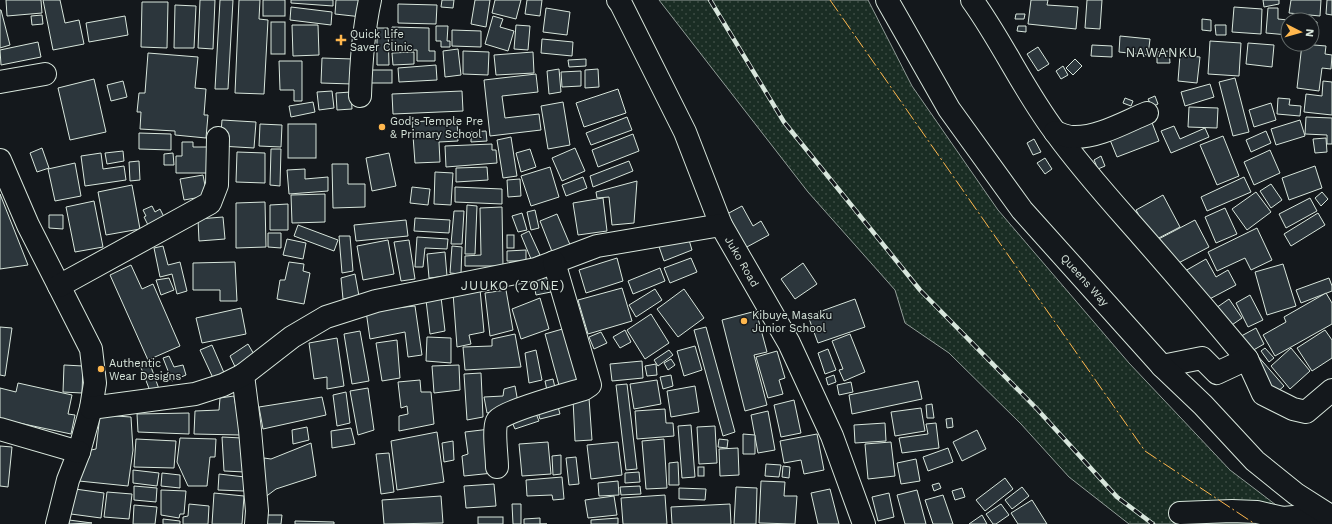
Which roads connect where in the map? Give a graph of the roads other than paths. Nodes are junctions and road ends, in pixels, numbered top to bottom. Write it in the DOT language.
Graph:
graph roads {
  1 [pos="370,0"];
  2 [pos="618,0"];
  3 [pos="887,0"];
  4 [pos="972,0"];
  5 [pos="45,74"];
  6 [pos="0,82"];
  7 [pos="360,96"];
  8 [pos="1147,113"];
  9 [pos="1055,132"];
  10 [pos="218,138"];
  11 [pos="0,160"];
  12 [pos="721,225"];
  13 [pos="554,262"];
  14 [pos="59,286"];
  15 [pos="1247,359"];
  16 [pos="1162,366"];
  17 [pos="243,375"];
  18 [pos="1332,390"];
  19 [pos="91,408"];
  20 [pos="0,429"];
  21 [pos="79,452"];
  22 [pos="497,467"];
  23 [pos="1180,513"];
  24 [pos="1330,515"];
  25 [pos="57,524"];
  26 [pos="256,524"];
  27 [pos="864,524"];
  1 -- 7 [label="main road"];
  2 -- 12 [label="main road, Juko Road"];
  3 -- 16 [label="main road, Queens Way"];
  4 -- 9 [label="main road"];
  5 -- 6 [label="main road"];
  8 -- 9 [label="main road"];
  9 -- 15 [label="main road"];
  10 -- 14 [label="main road"];
  11 -- 14 [label="main road"];
  12 -- 13 [label="main road"];
  12 -- 27 [label="main road, Juko Road"];
  13 -- 17 [label="main road"];
  13 -- 22 [label="main road"];
  14 -- 19 [label="main road"];
  15 -- 16 [label="main road"];
  15 -- 18 [label="main road"];
  16 -- 24 [label="main road, Queens Way"];
  17 -- 19 [label="main road"];
  17 -- 26 [label="main road"];
  19 -- 21 [label="main road"];
  20 -- 21 [label="main road"];
  21 -- 25 [label="main road"];
  23 -- 24 [label="main road"];
}
